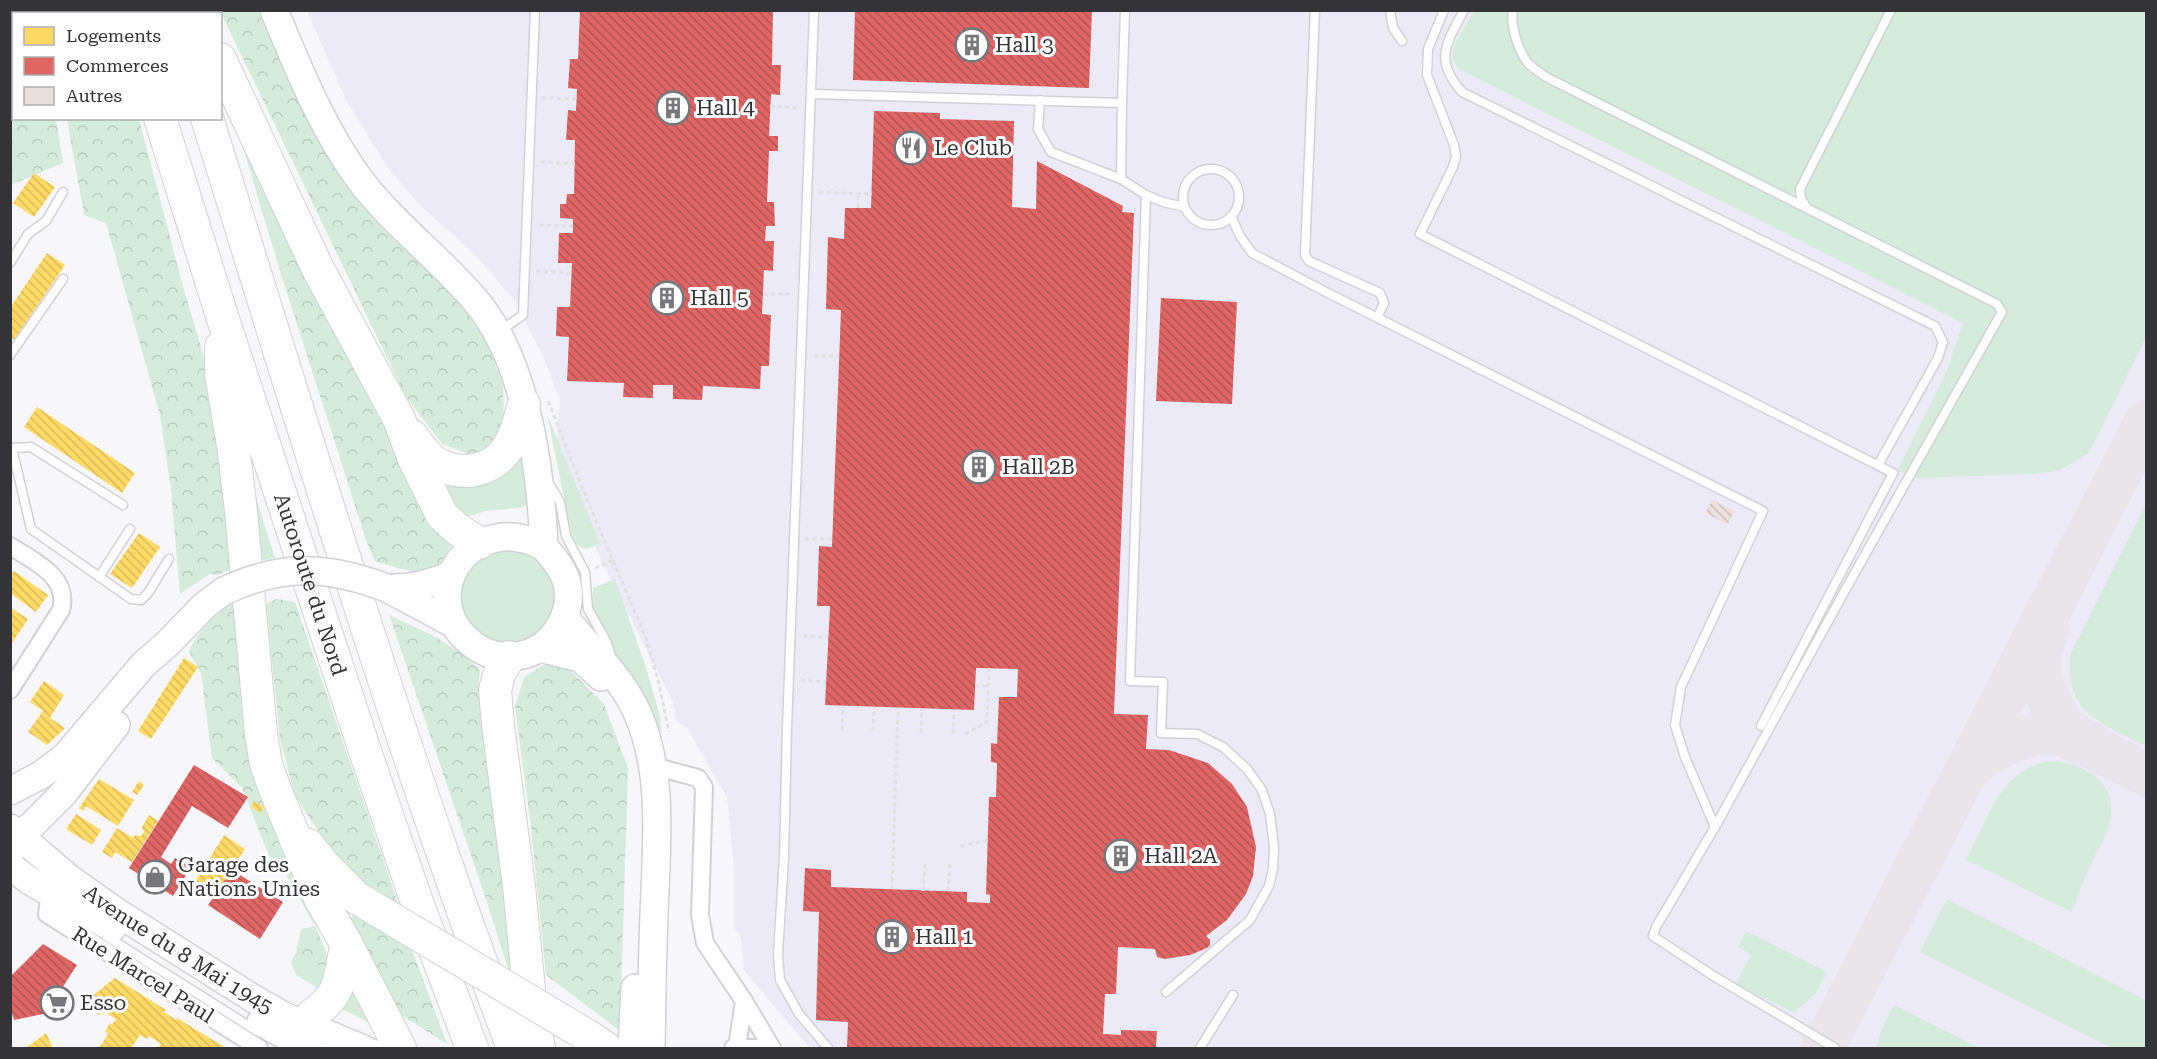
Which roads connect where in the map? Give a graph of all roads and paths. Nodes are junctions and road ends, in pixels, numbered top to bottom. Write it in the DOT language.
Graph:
graph roads {
  1 [pos="274,10"];
  2 [pos="535,10"];
  3 [pos="814,10"];
  4 [pos="1125,10"];
  5 [pos="1315,10"];
  6 [pos="1390,10"];
  7 [pos="1444,10"];
  8 [pos="1464,10"];
  9 [pos="1513,10"];
  10 [pos="1891,10"];
  11 [pos="1402,41"];
  12 [pos="222,63"];
  13 [pos="812,94"];
  14 [pos="531,98"];
  15 [pos="577,99"];
  16 [pos="1040,100"];
  17 [pos="1122,103"];
  18 [pos="770,106"];
  19 [pos="812,110"];
  20 [pos="161,120"];
  21 [pos="208,120"];
  22 [pos="529,162"];
  23 [pos="575,164"];
  24 [pos="1121,179"];
  25 [pos="63,192"];
  26 [pos="807,192"];
  27 [pos="858,193"];
  28 [pos="872,194"];
  29 [pos="1146,195"];
  30 [pos="1184,207"];
  31 [pos="858,208"];
  32 [pos="1807,208"];
  33 [pos="1231,216"];
  34 [pos="526,224"];
  35 [pos="573,226"];
  36 [pos="10,263"];
  37 [pos="525,271"];
  38 [pos="571,273"];
  39 [pos="63,279"];
  40 [pos="763,294"];
  41 [pos="804,295"];
  42 [pos="222,316"];
  43 [pos="1377,318"];
  44 [pos="497,333"];
  45 [pos="10,355"];
  46 [pos="801,355"];
  47 [pos="839,356"];
  48 [pos="524,404"];
  49 [pos="399,419"];
  50 [pos="11,445"];
  51 [pos="535,459"];
  52 [pos="1878,465"];
  53 [pos="541,495"];
  54 [pos="123,505"];
  55 [pos="130,529"];
  56 [pos="516,536"];
  57 [pos="796,539"];
  58 [pos="833,539"];
  59 [pos="479,543"];
  60 [pos="10,546"];
  61 [pos="544,548"];
  62 [pos="168,559"];
  63 [pos="613,560"];
  64 [pos="585,572"];
  65 [pos="452,575"];
  66 [pos="99,577"];
  67 [pos="387,588"];
  68 [pos="565,618"];
  69 [pos="454,624"];
  70 [pos="792,635"];
  71 [pos="828,637"];
  72 [pos="167,644"];
  73 [pos="539,648"];
  74 [pos="509,657"];
  75 [pos="989,668"];
  76 [pos="789,680"];
  77 [pos="826,681"];
  78 [pos="620,682"];
  79 [pos="975,686"];
  80 [pos="988,686"];
  81 [pos="10,690"];
  82 [pos="843,706"];
  83 [pos="874,707"];
  84 [pos="898,708"];
  85 [pos="922,709"];
  86 [pos="954,710"];
  87 [pos="1761,726"];
  88 [pos="842,729"];
  89 [pos="873,731"];
  90 [pos="921,733"];
  91 [pos="953,734"];
  92 [pos="965,734"];
  93 [pos="654,766"];
  94 [pos="10,790"];
  95 [pos="282,807"];
  96 [pos="1716,827"];
  97 [pos="14,838"];
  98 [pos="988,840"];
  99 [pos="961,846"];
  100 [pos="925,863"];
  101 [pos="950,864"];
  102 [pos="10,866"];
  103 [pos="71,884"];
  104 [pos="892,889"];
  105 [pos="923,891"];
  106 [pos="948,891"];
  107 [pos="347,945"];
  108 [pos="1166,992"];
  109 [pos="1233,995"];
  110 [pos="744,1001"];
  111 [pos="307,1017"];
  112 [pos="360,1042"];
  113 [pos="597,1042"];
  114 [pos="264,1044"];
  115 [pos="308,1048"];
  116 [pos="385,1048"];
  117 [pos="400,1048"];
  118 [pos="472,1048"];
  119 [pos="513,1048"];
  120 [pos="539,1048"];
  121 [pos="632,1048"];
  122 [pos="651,1048"];
  123 [pos="735,1048"];
  124 [pos="759,1048"];
  125 [pos="772,1048"];
  126 [pos="828,1048"];
  127 [pos="1200,1048"];
  128 [pos="1835,1048"];
  1 -- 44 [label="main road"];
  2 -- 14 [label="lane"];
  3 -- 13 [label="lane"];
  4 -- 17 [label="lane"];
  5 -- 43 [label="lane"];
  6 -- 11 [label="lane"];
  7 -- 52 [label="lane"];
  8 -- 52 [label="lane"];
  9 -- 32 [label="lane"];
  10 -- 32 [label="lane"];
  12 -- 49 [label="highway"];
  13 -- 16 [label="lane"];
  13 -- 19 [label="lane"];
  14 -- 15 [label="path"];
  14 -- 22 [label="lane"];
  16 -- 17 [label="lane"];
  16 -- 24 [label="lane"];
  17 -- 24 [label="lane"];
  18 -- 19 [label="path"];
  19 -- 26 [label="lane"];
  20 -- 42 [label="highway, Autoroute du Nord"];
  21 -- 119 [label="highway, Autoroute du Nord"];
  22 -- 23 [label="path"];
  22 -- 34 [label="lane"];
  24 -- 29 [label="lane"];
  25 -- 36 [label="lane"];
  26 -- 27 [label="path"];
  26 -- 41 [label="lane"];
  27 -- 28 [label="path"];
  27 -- 31 [label="path"];
  29 -- 30 [label="lane"];
  29 -- 108 [label="lane"];
  30 -- 33 [label="lane"];
  30 -- 33 [label="lane"];
  32 -- 96 [label="lane"];
  33 -- 43 [label="lane"];
  34 -- 35 [label="path"];
  34 -- 37 [label="lane"];
  37 -- 38 [label="path"];
  37 -- 44 [label="lane"];
  39 -- 45 [label="lane"];
  40 -- 41 [label="path"];
  41 -- 46 [label="lane"];
  42 -- 95 [label="highway"];
  42 -- 118 [label="highway, Autoroute du Nord"];
  43 -- 96 [label="lane"];
  44 -- 48 [label="main road"];
  46 -- 47 [label="path"];
  46 -- 57 [label="lane"];
  48 -- 49 [label="highway"];
  48 -- 51 [label="main road"];
  49 -- 59 [label="highway"];
  50 -- 54 [label="lane"];
  50 -- 66 [label="lane"];
  51 -- 53 [label="main road"];
  51 -- 64 [label="lane"];
  52 -- 87 [label="lane"];
  53 -- 56 [label="main road"];
  53 -- 61 [label="main road"];
  55 -- 66 [label="lane"];
  56 -- 59 [label="main road"];
  56 -- 61 [label="main road"];
  57 -- 58 [label="path"];
  57 -- 70 [label="lane"];
  59 -- 65 [label="main road"];
  60 -- 81 [label="street"];
  61 -- 68 [label="main road"];
  62 -- 66 [label="lane"];
  63 -- 64 [label="path"];
  64 -- 78 [label="lane"];
  65 -- 67 [label="main road"];
  65 -- 69 [label="main road"];
  67 -- 69 [label="main road"];
  67 -- 72 [label="main road, bridge"];
  68 -- 73 [label="main road"];
  68 -- 78 [label="main road"];
  69 -- 74 [label="main road"];
  70 -- 71 [label="path"];
  70 -- 76 [label="lane"];
  72 -- 94 [label="main road"];
  72 -- 97 [label="main road"];
  73 -- 74 [label="main road"];
  73 -- 121 [label="main road"];
  74 -- 120 [label="highway"];
  75 -- 80 [label="path"];
  76 -- 77 [label="path"];
  76 -- 126 [label="lane"];
  78 -- 93 [label="main road"];
  79 -- 80 [label="path"];
  80 -- 92 [label="path"];
  82 -- 88 [label="path"];
  83 -- 89 [label="path"];
  84 -- 104 [label="path"];
  85 -- 90 [label="path"];
  86 -- 91 [label="path"];
  93 -- 110 [label="street"];
  93 -- 122 [label="main road"];
  95 -- 107 [label="highway"];
  95 -- 113 [label="highway, bridge"];
  96 -- 128 [label="lane"];
  97 -- 103 [label="main road, Avenue du 8 Mai 1945"];
  98 -- 99 [label="path"];
  100 -- 105 [label="path"];
  101 -- 106 [label="path"];
  102 -- 103 [label="main road, Avenue du 8 Mai 1945"];
  103 -- 111 [label="main road, Avenue du 8 Mai 1945"];
  103 -- 114 [label="street, Rue Marcel Paul"];
  103 -- 115 [label="main road, Avenue du 8 Mai 1945"];
  107 -- 111 [label="highway"];
  107 -- 117 [label="highway"];
  109 -- 127 [label="lane"];
  110 -- 123 [label="street"];
  110 -- 125 [label="street"];
  111 -- 112 [label="main road, Avenue du 8 Mai 1945"];
  112 -- 116 [label="lane"];
  123 -- 124 [label="street"];
}
